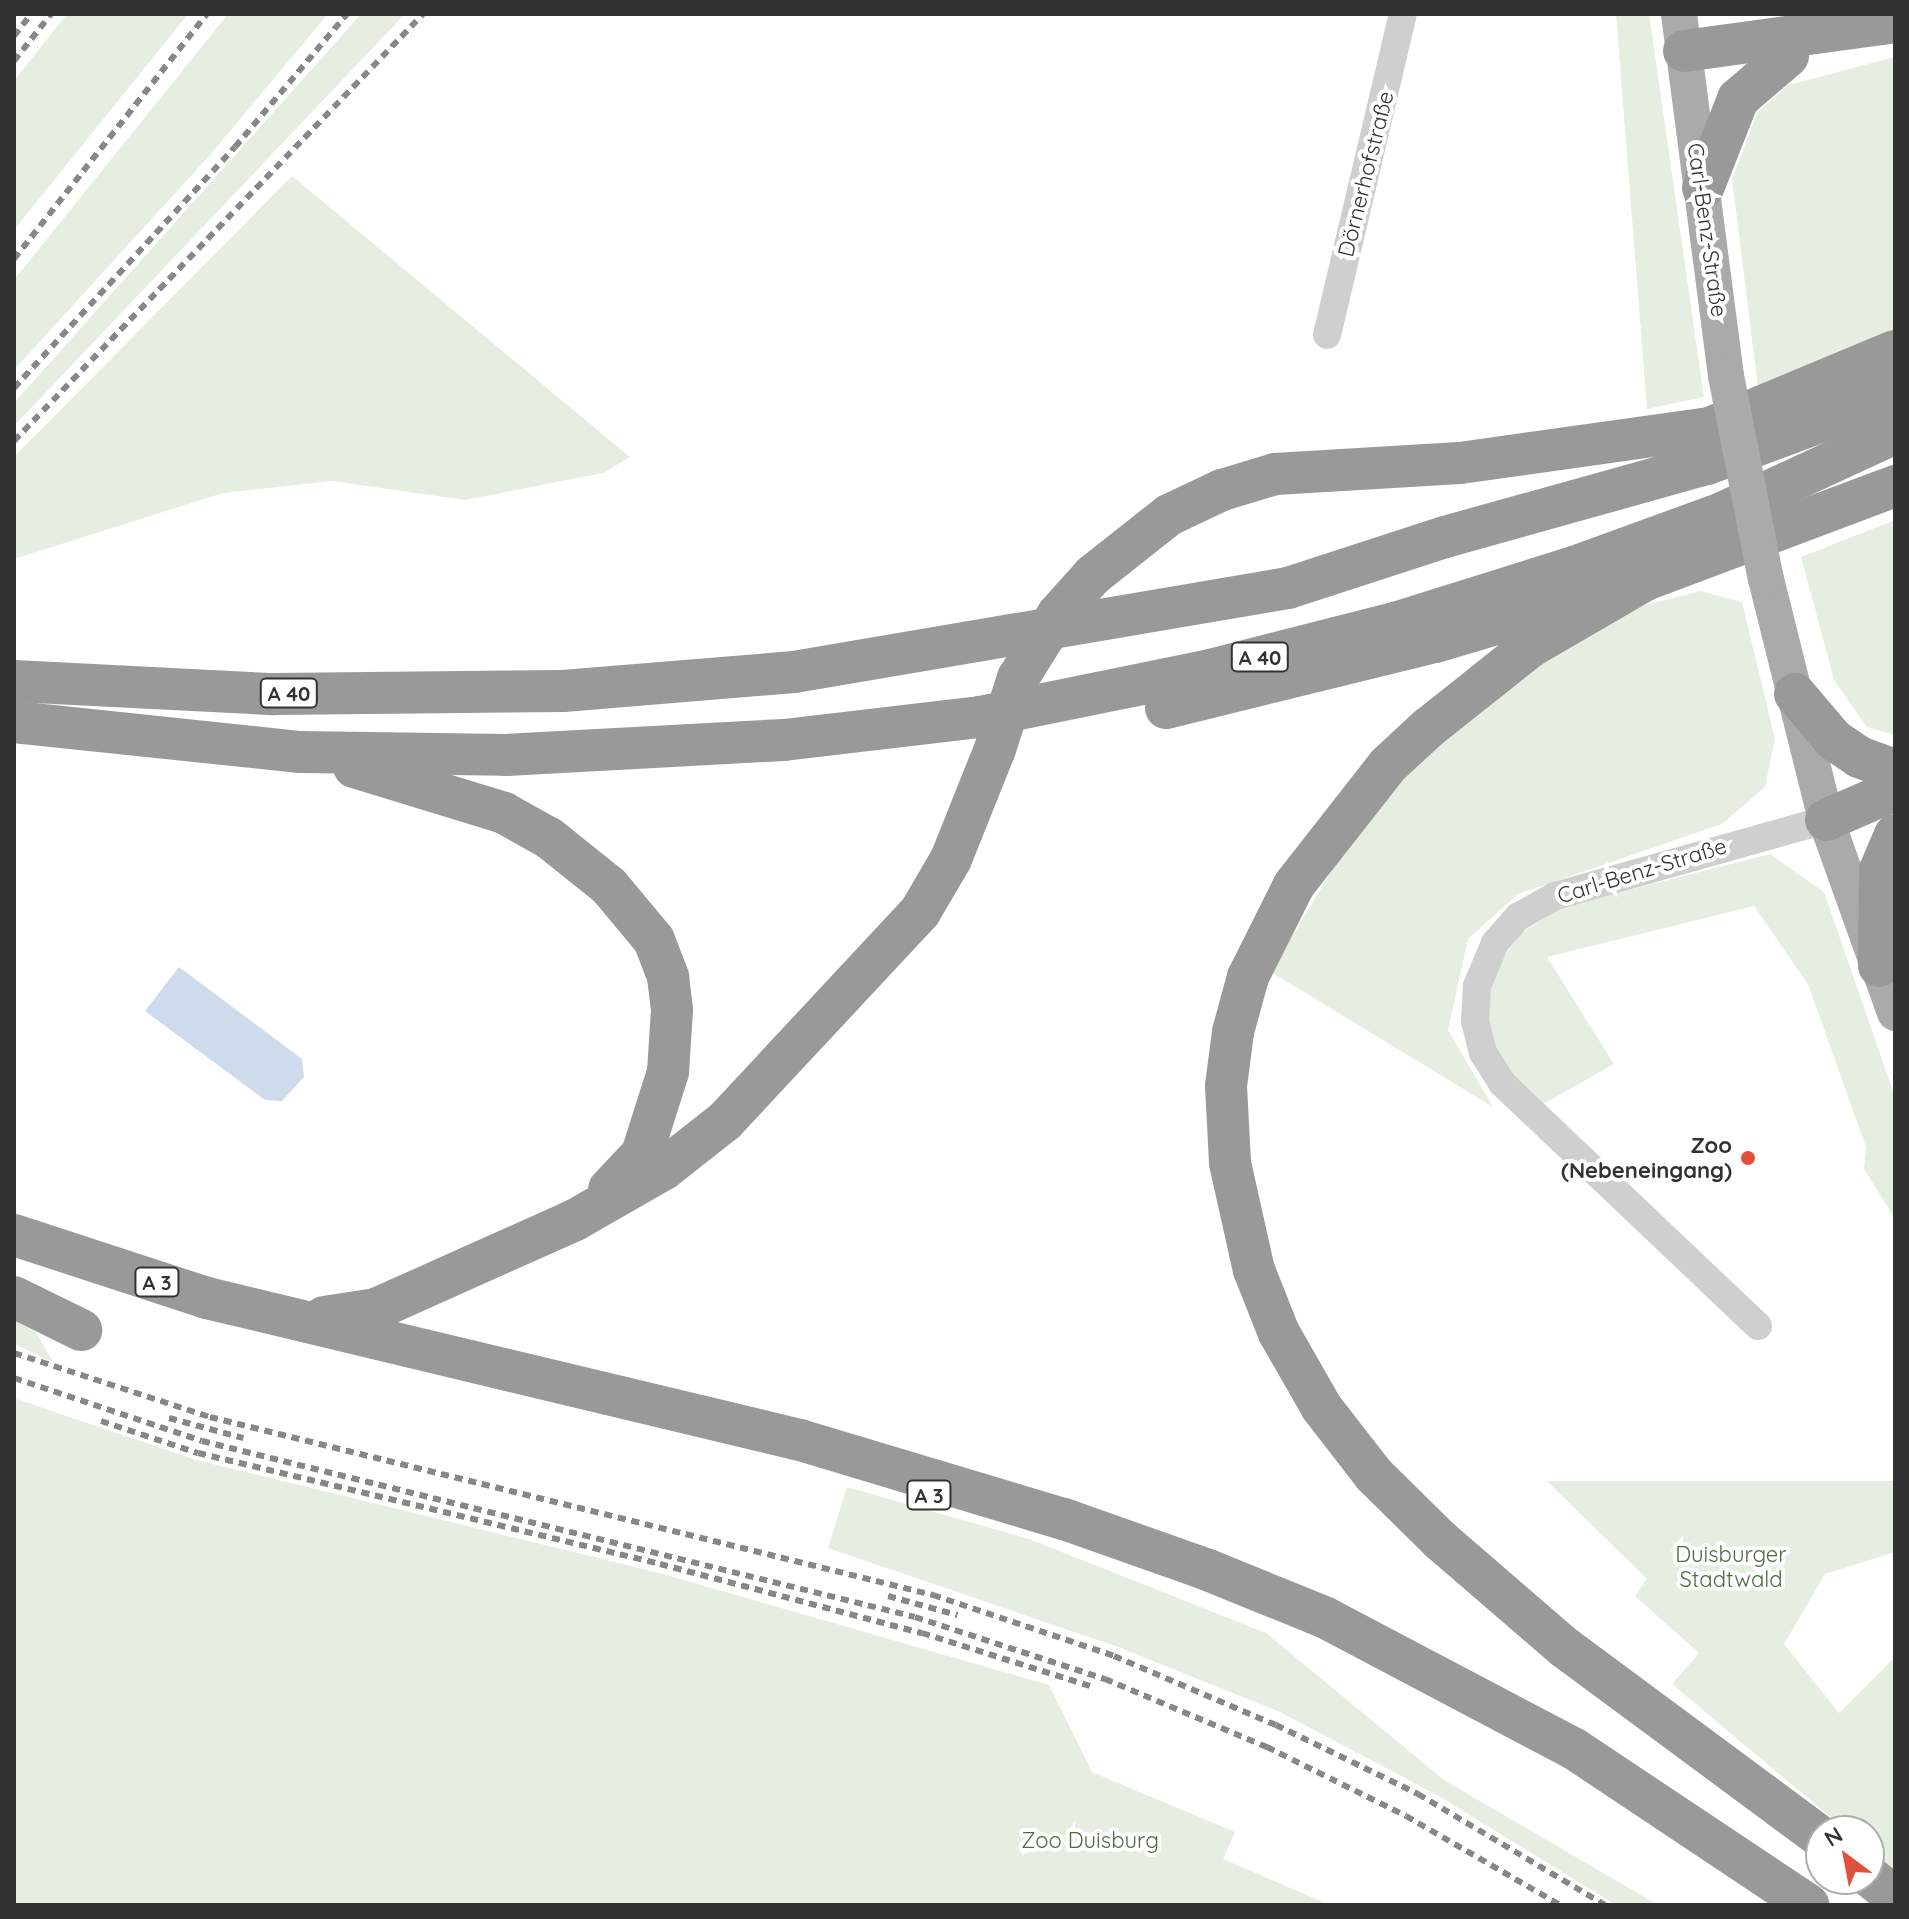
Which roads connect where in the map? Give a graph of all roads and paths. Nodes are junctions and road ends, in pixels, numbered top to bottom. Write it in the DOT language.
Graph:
graph roads {
  1 [pos="1403,14"];
  2 [pos="1756,14"];
  3 [pos="1895,22"];
  4 [pos="1820,29"];
  5 [pos="1895,37"];
  6 [pos="1683,47"];
  7 [pos="1788,56"];
  8 [pos="1703,188"];
  9 [pos="1327,335"];
  10 [pos="1895,351"];
  11 [pos="1895,394"];
  12 [pos="1710,428"];
  13 [pos="1895,433"];
  14 [pos="1888,487"];
  15 [pos="1445,537"];
  16 [pos="1645,580"];
  17 [pos="14,681"];
  18 [pos="1795,694"];
  19 [pos="14,722"];
  20 [pos="784,740"];
  21 [pos="300,752"];
  22 [pos="1895,770"];
  23 [pos="1895,790"];
  24 [pos="1895,810"];
  25 [pos="1826,820"];
  26 [pos="1895,835"];
  27 [pos="1879,966"];
  28 [pos="1895,1013"];
  29 [pos="653,1161"];
  30 [pos="14,1235"];
  31 [pos="14,1259"];
  32 [pos="14,1297"];
  33 [pos="303,1320"];
  34 [pos="1758,1326"];
  35 [pos="81,1330"];
  36 [pos="1805,1825"];
  37 [pos="1776,1905"];
  38 [pos="1808,1905"];
  1 -- 9 [label="street, Dörnerhofstraße"];
  2 -- 4 [label="highway"];
  3 -- 4 [label="highway"];
  4 -- 6 [label="highway"];
  5 -- 7 [label="highway"];
  6 -- 7 [label="highway"];
  6 -- 8 [label="main road, Carl-Benz-Straße"];
  7 -- 8 [label="highway"];
  8 -- 18 [label="main road, Carl-Benz-Straße, bridge"];
  10 -- 12 [label="highway"];
  11 -- 15 [label="highway, A 40"];
  12 -- 15 [label="highway"];
  12 -- 29 [label="highway, bridge"];
  13 -- 20 [label="highway, A 40"];
  14 -- 16 [label="highway"];
  15 -- 17 [label="highway, A 40"];
  16 -- 20 [label="highway"];
  16 -- 36 [label="highway"];
  18 -- 22 [label="highway"];
  18 -- 25 [label="main road, Carl-Benz-Straße"];
  19 -- 21 [label="highway, A 40"];
  20 -- 21 [label="highway, A 40"];
  21 -- 29 [label="highway"];
  23 -- 25 [label="highway"];
  24 -- 25 [label="highway"];
  25 -- 27 [label="main road, Carl-Benz-Straße"];
  25 -- 34 [label="street, Carl-Benz-Straße"];
  26 -- 27 [label="highway"];
  27 -- 28 [label="main road, Carl-Benz-Straße"];
  29 -- 33 [label="highway"];
  30 -- 33 [label="highway, A 3"];
  31 -- 37 [label="highway, A 3"];
  32 -- 35 [label="highway"];
  33 -- 38 [label="highway, A 3"];
}
